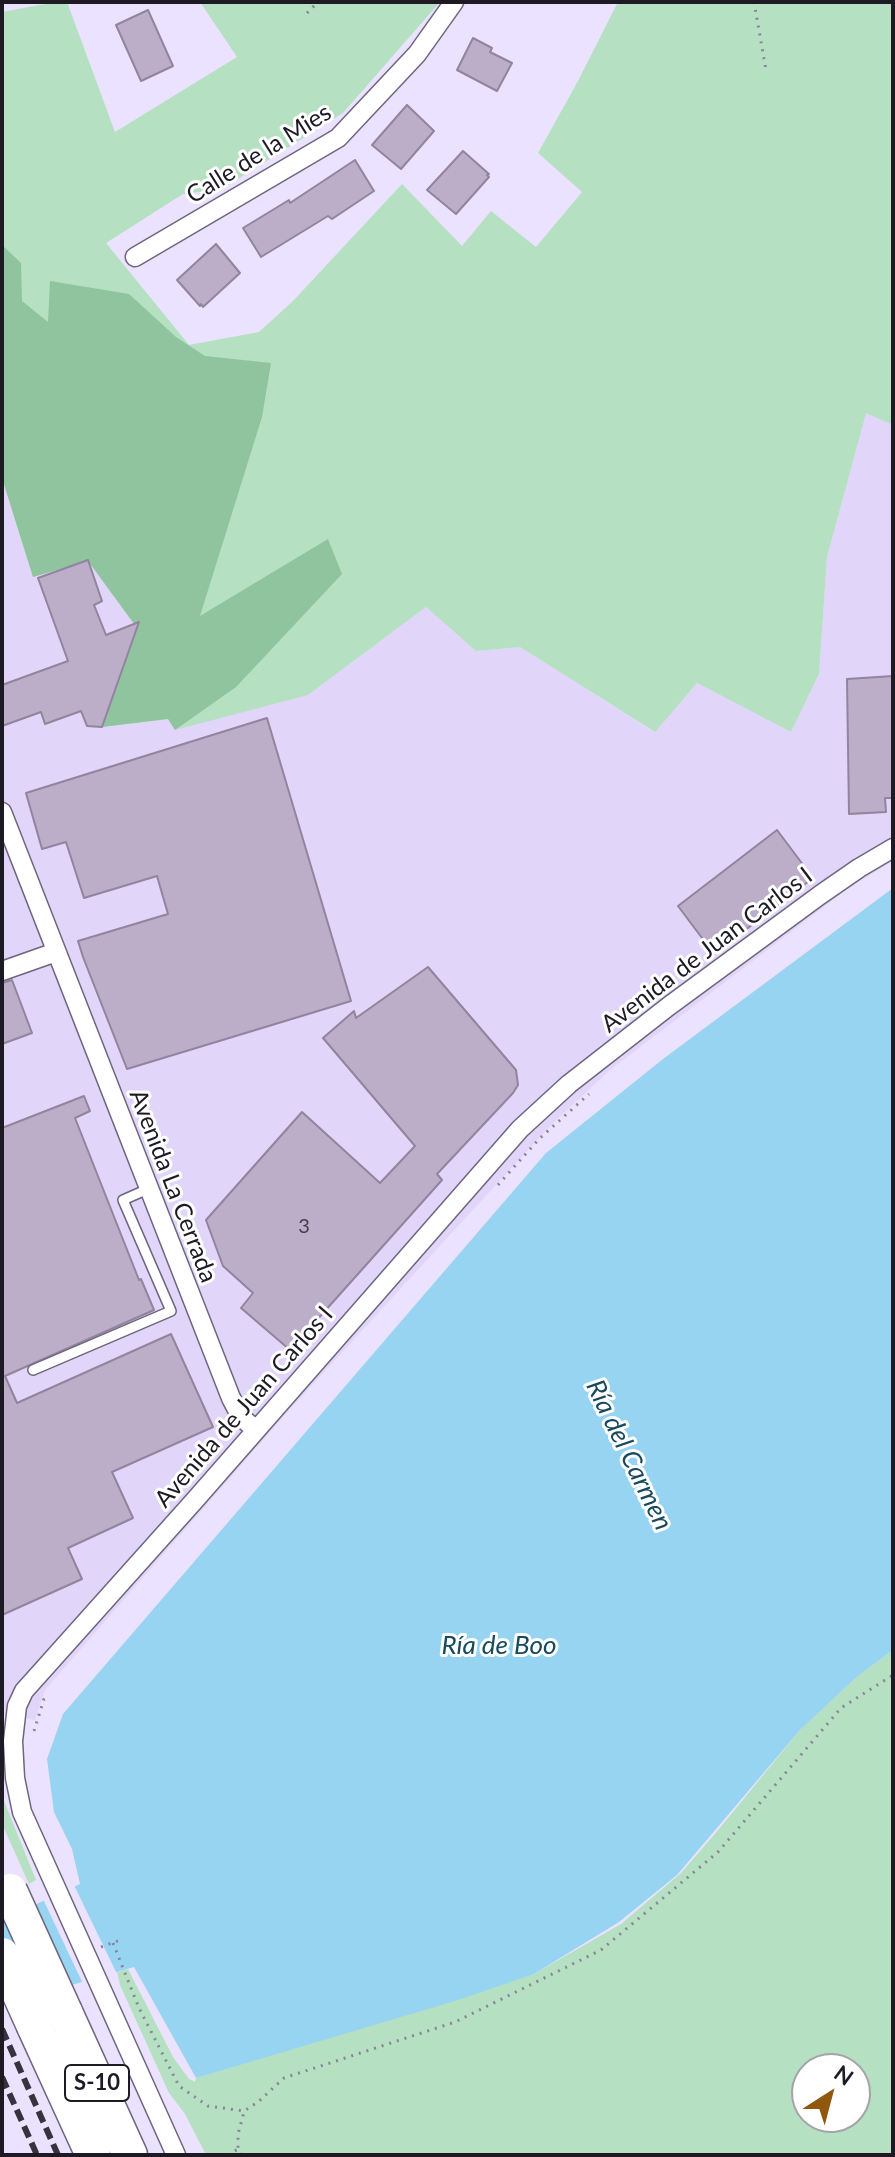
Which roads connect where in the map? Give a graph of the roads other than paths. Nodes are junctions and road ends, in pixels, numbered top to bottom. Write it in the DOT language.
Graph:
graph roads {
  1 [pos="454,2"];
  2 [pos="135,257"];
  3 [pos="2,812"];
  4 [pos="893,848"];
  5 [pos="56,952"];
  6 [pos="2,971"];
  7 [pos="148,1189"];
  8 [pos="33,1370"];
  9 [pos="256,1430"];
  10 [pos="6,1882"];
  11 [pos="2,1955"];
  12 [pos="93,2155"];
  13 [pos="130,2155"];
  14 [pos="176,2155"];
  1 -- 2 [label="street, Calle de la Mies"];
  3 -- 5 [label="street, Avenida La Cerrada"];
  4 -- 9 [label="street, Avenida de Juan Carlos I"];
  5 -- 6 [label="street"];
  5 -- 7 [label="street, Avenida La Cerrada"];
  7 -- 8 [label="lane"];
  7 -- 9 [label="street, Avenida La Cerrada"];
  9 -- 14 [label="street, Avenida de Juan Carlos I"];
  10 -- 13 [label="highway, S-10, bridge"];
  11 -- 12 [label="highway, S-10, bridge"];
}
